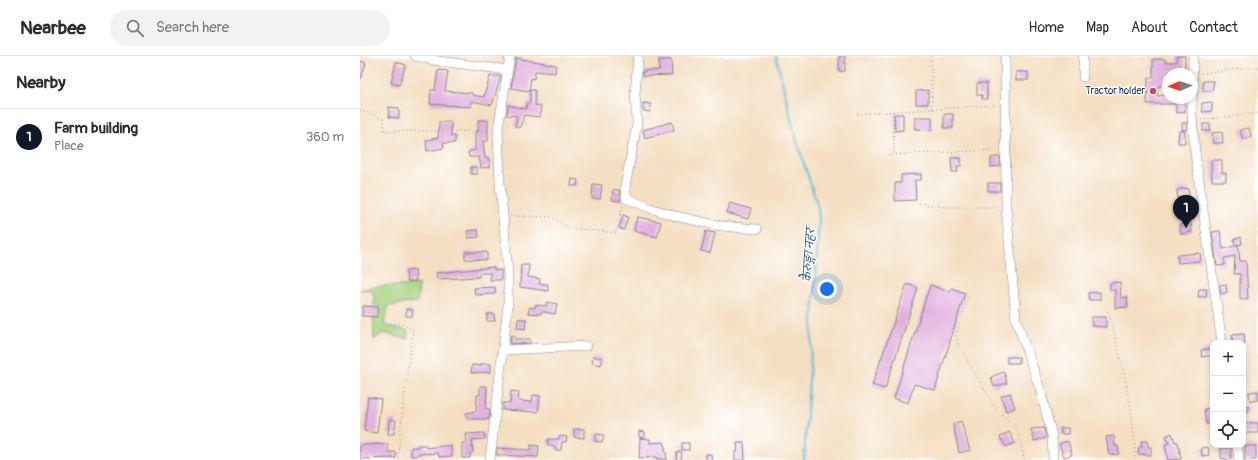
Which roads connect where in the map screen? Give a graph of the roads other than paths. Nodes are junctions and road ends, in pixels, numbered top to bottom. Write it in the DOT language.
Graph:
graph roads {
  1 [pos="415,56"];
  2 [pos="510,56"];
  3 [pos="638,56"];
  4 [pos="1005,56"];
  5 [pos="1083,56"];
  6 [pos="1192,56"];
  7 [pos="1192,68"];
  8 [pos="508,70"];
  9 [pos="1083,77"];
  10 [pos="1193,104"];
  11 [pos="757,229"];
  12 [pos="1222,340"];
  13 [pos="587,346"];
  14 [pos="504,350"];
  15 [pos="1237,448"];
  16 [pos="490,460"];
  17 [pos="1053,460"];
  18 [pos="1239,460"];
  1 -- 8 [label="street"];
  2 -- 8 [label="street"];
  3 -- 11 [label="street"];
  4 -- 17 [label="street"];
  5 -- 9 [label="street"];
  6 -- 7 [label="street"];
  8 -- 14 [label="street"];
  10 -- 12 [label="street"];
  13 -- 14 [label="street"];
  14 -- 16 [label="street"];
  15 -- 18 [label="street"];
}
